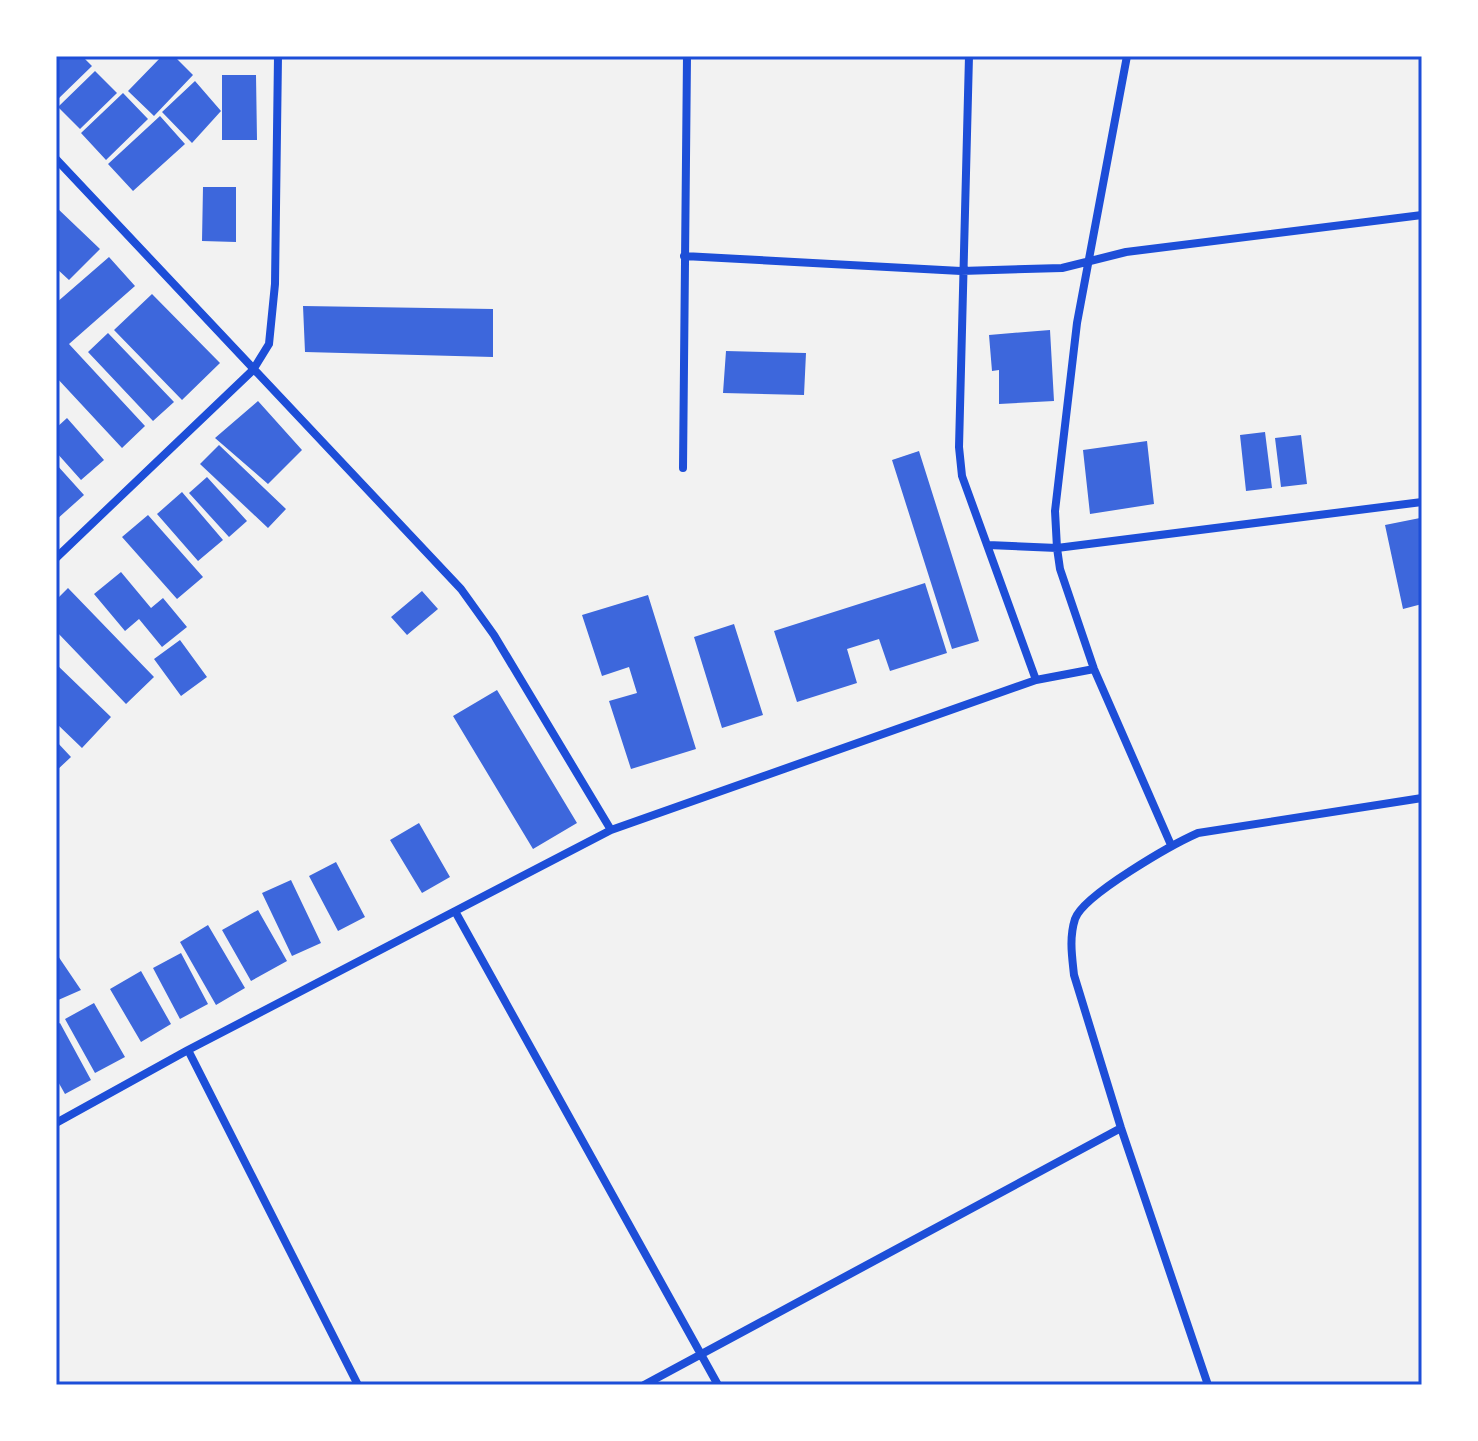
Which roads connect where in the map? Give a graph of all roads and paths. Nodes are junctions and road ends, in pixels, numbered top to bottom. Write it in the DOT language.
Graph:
graph roads {
  1 [pos="278,56"];
  2 [pos="687,56"];
  3 [pos="969,56"];
  4 [pos="1127,56"];
  5 [pos="56,159"];
  6 [pos="1422,215"];
  7 [pos="684,256"];
  8 [pos="1089,261"];
  9 [pos="961,271"];
  10 [pos="253,370"];
  11 [pos="683,468"];
  12 [pos="1422,502"];
  13 [pos="988,545"];
  14 [pos="1057,548"];
  15 [pos="56,558"];
  16 [pos="1094,669"];
  17 [pos="1036,680"];
  18 [pos="1422,798"];
  19 [pos="611,830"];
  20 [pos="1171,845"];
  21 [pos="456,913"];
  22 [pos="188,1050"];
  23 [pos="56,1123"];
  24 [pos="1121,1128"];
  25 [pos="702,1355"];
  26 [pos="358,1385"];
  27 [pos="644,1385"];
  28 [pos="718,1385"];
  29 [pos="1208,1385"];
  1 -- 10 [label="street"];
  2 -- 7 [label="street"];
  3 -- 9 [label="street"];
  4 -- 8 [label="street"];
  5 -- 10 [label="street"];
  6 -- 8 [label="street"];
  7 -- 9 [label="street"];
  7 -- 11 [label="street"];
  8 -- 9 [label="street"];
  8 -- 14 [label="street"];
  9 -- 13 [label="street"];
  10 -- 15 [label="street"];
  10 -- 19 [label="street"];
  12 -- 14 [label="street"];
  13 -- 14 [label="street"];
  13 -- 17 [label="street"];
  14 -- 16 [label="street"];
  16 -- 17 [label="street"];
  16 -- 20 [label="street"];
  17 -- 19 [label="street"];
  18 -- 20 [label="street"];
  19 -- 21 [label="street"];
  20 -- 24 [label="street"];
  21 -- 22 [label="street"];
  21 -- 25 [label="street"];
  22 -- 23 [label="street"];
  22 -- 26 [label="street"];
  24 -- 25 [label="street"];
  24 -- 29 [label="street"];
  25 -- 27 [label="street"];
  25 -- 28 [label="street"];
}
